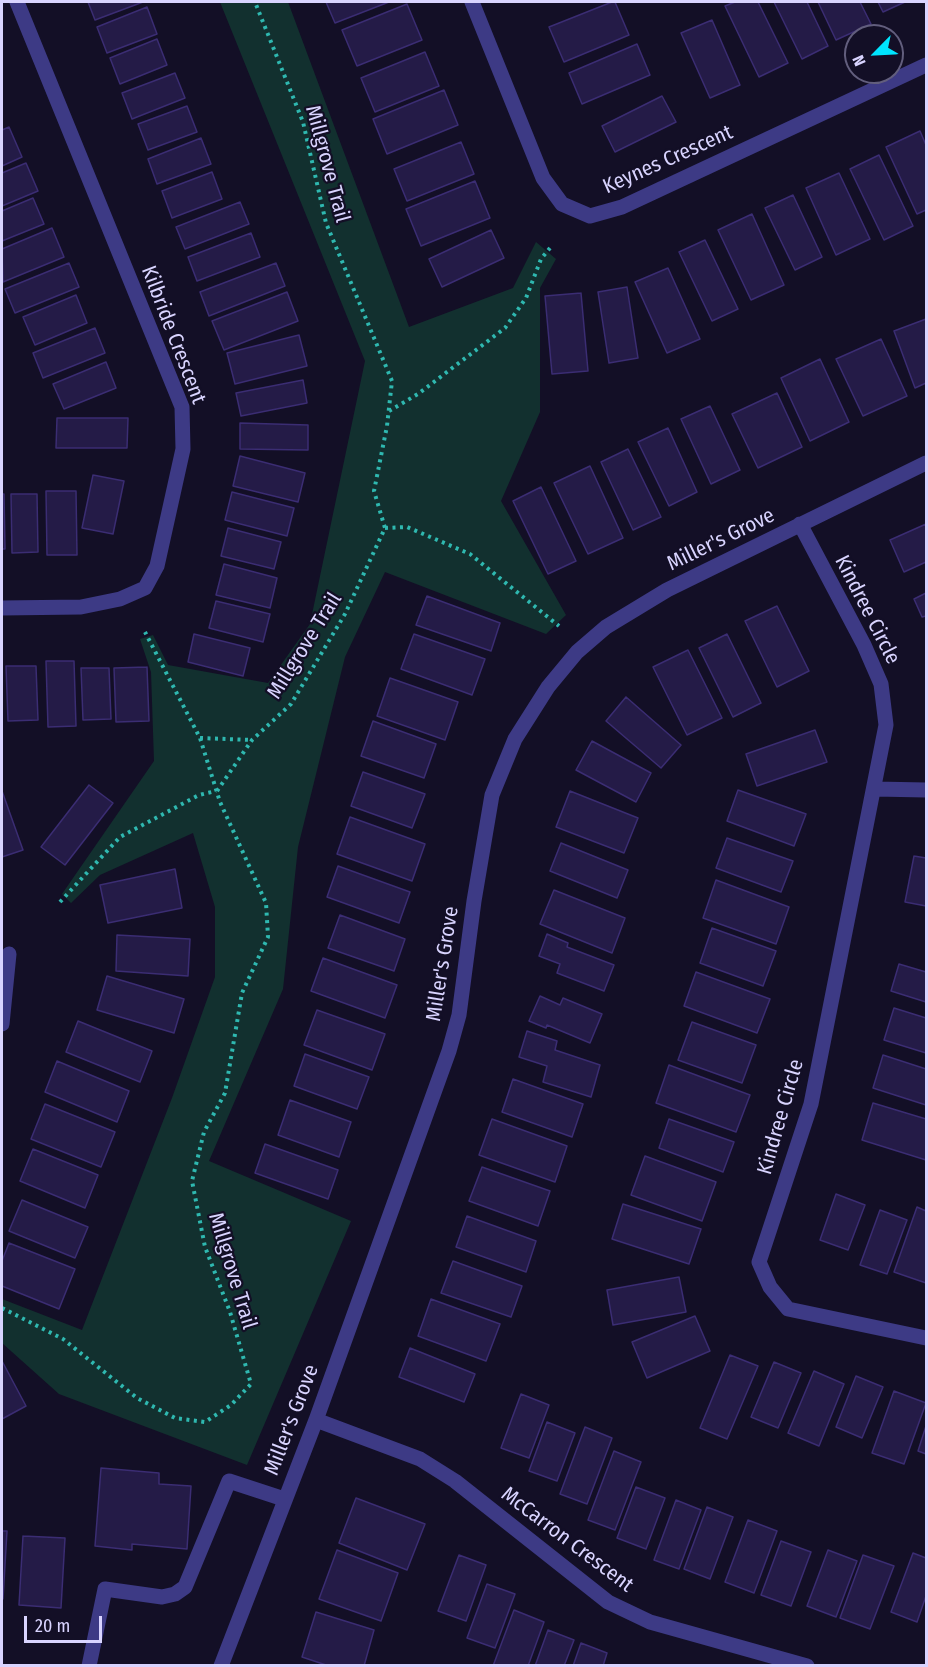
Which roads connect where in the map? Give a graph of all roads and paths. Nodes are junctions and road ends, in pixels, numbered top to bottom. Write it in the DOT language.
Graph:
graph roads {
  1 [pos="18,2"];
  2 [pos="255,2"];
  3 [pos="472,2"];
  4 [pos="927,65"];
  5 [pos="550,248"];
  6 [pos="389,411"];
  7 [pos="927,463"];
  8 [pos="800,524"];
  9 [pos="385,528"];
  10 [pos="2,608"];
  11 [pos="559,626"];
  12 [pos="145,632"];
  13 [pos="200,738"];
  14 [pos="252,740"];
  15 [pos="875,789"];
  16 [pos="927,790"];
  17 [pos="216,791"];
  18 [pos="60,902"];
  19 [pos="9,954"];
  20 [pos="2,1024"];
  21 [pos="2,1308"];
  22 [pos="927,1338"];
  23 [pos="316,1419"];
  24 [pos="284,1499"];
  25 [pos="89,1665"];
  26 [pos="221,1665"];
  27 [pos="807,1665"];
  1 -- 10 [label="street, Kilbride Crescent"];
  2 -- 6 [label="path, Millgrove Trail"];
  3 -- 4 [label="street, Keynes Crescent"];
  5 -- 6 [label="path"];
  6 -- 9 [label="path, Millgrove Trail"];
  7 -- 8 [label="street, Miller's Grove"];
  8 -- 15 [label="street, Kindree Circle"];
  8 -- 23 [label="street, Miller's Grove"];
  9 -- 11 [label="path"];
  9 -- 14 [label="path, Millgrove Trail"];
  12 -- 13 [label="path"];
  13 -- 14 [label="path"];
  13 -- 17 [label="path"];
  14 -- 17 [label="path, Millgrove Trail"];
  15 -- 16 [label="street"];
  15 -- 22 [label="street, Kindree Circle"];
  17 -- 18 [label="path"];
  17 -- 21 [label="path, Millgrove Trail"];
  19 -- 20 [label="street"];
  23 -- 24 [label="street, Miller's Grove"];
  23 -- 27 [label="street, McCarron Crescent"];
  24 -- 25 [label="street"];
  24 -- 26 [label="street, Miller's Grove"];
}
